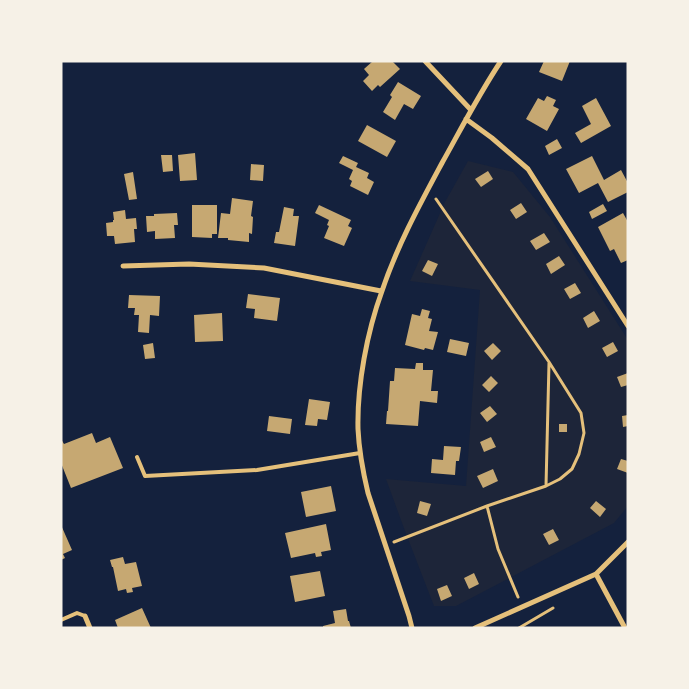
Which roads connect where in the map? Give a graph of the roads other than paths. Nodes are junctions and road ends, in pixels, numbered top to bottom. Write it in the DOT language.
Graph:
graph roads {
  1 [pos="425,61"];
  2 [pos="501,61"];
  3 [pos="471,110"];
  4 [pos="466,119"];
  5 [pos="123,266"];
  6 [pos="381,292"];
  7 [pos="628,326"];
  8 [pos="360,453"];
  9 [pos="138,457"];
  10 [pos="628,542"];
  11 [pos="596,574"];
  12 [pos="85,616"];
  13 [pos="61,620"];
  14 [pos="90,628"];
  15 [pos="412,628"];
  16 [pos="475,628"];
  17 [pos="625,628"];
  1 -- 3 [label="street"];
  2 -- 3 [label="street"];
  3 -- 4 [label="street"];
  4 -- 6 [label="street"];
  4 -- 7 [label="street"];
  5 -- 6 [label="street"];
  6 -- 8 [label="street"];
  8 -- 9 [label="lane"];
  8 -- 15 [label="street"];
  10 -- 11 [label="street"];
  11 -- 16 [label="street"];
  11 -- 17 [label="street"];
  12 -- 13 [label="lane"];
  12 -- 14 [label="street"];
}
